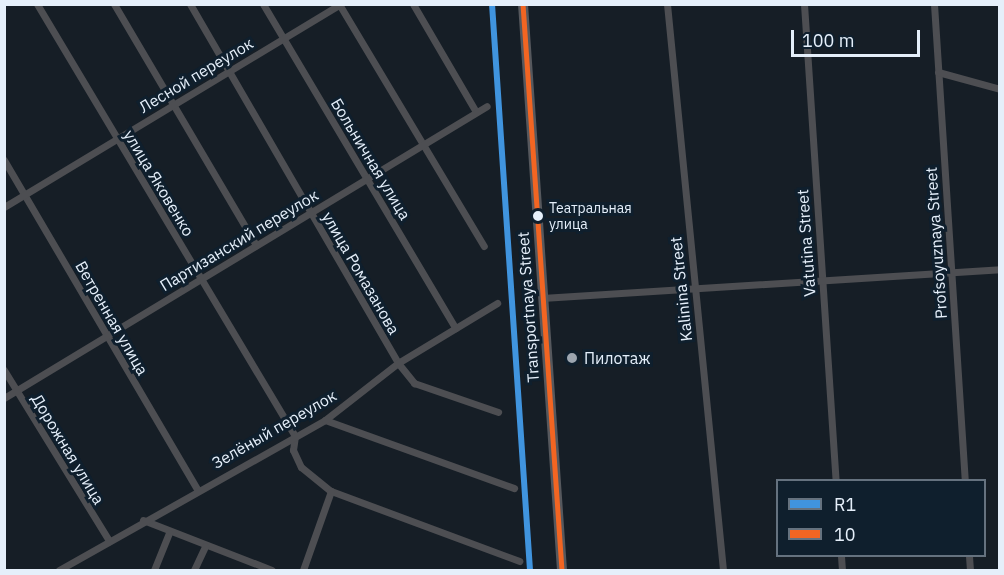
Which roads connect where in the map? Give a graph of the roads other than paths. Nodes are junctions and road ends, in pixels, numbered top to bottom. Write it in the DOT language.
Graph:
graph roads {
  1 [pos="38,4"];
  2 [pos="114,4"];
  3 [pos="190,4"];
  4 [pos="263,4"];
  5 [pos="413,4"];
  6 [pos="523,4"];
  7 [pos="667,4"];
  8 [pos="804,4"];
  9 [pos="934,4"];
  10 [pos="340,5"];
  11 [pos="283,39"];
  12 [pos="229,71"];
  13 [pos="938,72"];
  14 [pos="999,89"];
  15 [pos="173,105"];
  16 [pos="487,106"];
  17 [pos="476,112"];
  18 [pos="117,139"];
  19 [pos="423,144"];
  20 [pos="4,160"];
  21 [pos="366,179"];
  22 [pos="25,194"];
  23 [pos="4,207"];
  24 [pos="311,212"];
  25 [pos="256,245"];
  26 [pos="484,246"];
  27 [pos="999,269"];
  28 [pos="951,272"];
  29 [pos="200,279"];
  30 [pos="822,281"];
  31 [pos="694,288"];
  32 [pos="542,298"];
  33 [pos="497,303"];
  34 [pos="455,328"];
  35 [pos="107,336"];
  36 [pos="398,363"];
  37 [pos="4,370"];
  38 [pos="17,390"];
  39 [pos="4,398"];
  40 [pos="498,412"];
  41 [pos="325,420"];
  42 [pos="295,436"];
  43 [pos="836,479"];
  44 [pos="965,479"];
  45 [pos="514,488"];
  46 [pos="197,489"];
  47 [pos="331,491"];
  48 [pos="143,520"];
  49 [pos="169,533"];
  50 [pos="109,542"];
  51 [pos="205,546"];
  52 [pos="519,561"];
  53 [pos="59,570"];
  54 [pos="154,570"];
  55 [pos="194,570"];
  56 [pos="272,570"];
  57 [pos="303,570"];
  58 [pos="562,570"];
  59 [pos="723,570"];
  1 -- 18 [label="street, улица Яковенко"];
  2 -- 15 [label="street"];
  3 -- 12 [label="street, улица Ромазанова"];
  4 -- 11 [label="street, Больничная улица"];
  5 -- 17 [label="street"];
  6 -- 32 [label="main road, Transportnaya Street"];
  7 -- 31 [label="street, Kalinina Street"];
  8 -- 30 [label="street, Vatutina Street"];
  9 -- 13 [label="street, Profsoyuznaya Street"];
  10 -- 11 [label="street, Лесной переулок"];
  10 -- 19 [label="street"];
  11 -- 12 [label="street, Лесной переулок"];
  11 -- 21 [label="street, Больничная улица"];
  12 -- 15 [label="street, Лесной переулок"];
  12 -- 24 [label="street, улица Ромазанова"];
  13 -- 14 [label="street"];
  13 -- 28 [label="street, Profsoyuznaya Street"];
  15 -- 18 [label="street, Лесной переулок"];
  15 -- 25 [label="street"];
  16 -- 17 [label="street, Партизанский переулок"];
  17 -- 19 [label="street, Партизанский переулок"];
  18 -- 22 [label="street, Лесной переулок"];
  18 -- 29 [label="street, улица Яковенко"];
  19 -- 21 [label="street, Партизанский переулок"];
  19 -- 26 [label="street"];
  20 -- 22 [label="street, Ветренная улица"];
  21 -- 24 [label="street, Партизанский переулок"];
  21 -- 34 [label="street, Больничная улица"];
  22 -- 23 [label="street, Лесной переулок"];
  22 -- 35 [label="street, Ветренная улица"];
  24 -- 25 [label="street, Партизанский переулок"];
  24 -- 36 [label="street, улица Ромазанова"];
  25 -- 29 [label="street, Партизанский переулок"];
  27 -- 28 [label="street"];
  28 -- 30 [label="street"];
  28 -- 44 [label="street, Profsoyuznaya Street"];
  29 -- 35 [label="street, Партизанский переулок"];
  29 -- 42 [label="street, улица Яковенко"];
  30 -- 31 [label="street"];
  30 -- 43 [label="street, Vatutina Street"];
  31 -- 32 [label="street"];
  31 -- 59 [label="street, Kalinina Street"];
  32 -- 58 [label="main road, Transportnaya Street"];
  33 -- 34 [label="street, Зелёный переулок"];
  34 -- 36 [label="street, Зелёный переулок"];
  35 -- 38 [label="street, Партизанский переулок"];
  35 -- 46 [label="street, Ветренная улица"];
  36 -- 40 [label="street, улица Ромазанова"];
  36 -- 41 [label="street, Зелёный переулок"];
  37 -- 38 [label="street, Дорожная улица"];
  38 -- 39 [label="street, Партизанский переулок"];
  38 -- 50 [label="street, Дорожная улица"];
  41 -- 42 [label="street, Зелёный переулок"];
  41 -- 45 [label="street"];
  42 -- 46 [label="street, Зелёный переулок"];
  42 -- 47 [label="street"];
  46 -- 48 [label="street, Зелёный переулок"];
  47 -- 52 [label="street"];
  47 -- 57 [label="street"];
  48 -- 49 [label="street"];
  48 -- 50 [label="street, Зелёный переулок"];
  49 -- 51 [label="street"];
  49 -- 54 [label="street"];
  50 -- 53 [label="street, Зелёный переулок"];
  51 -- 55 [label="street"];
  51 -- 56 [label="street"];
}
